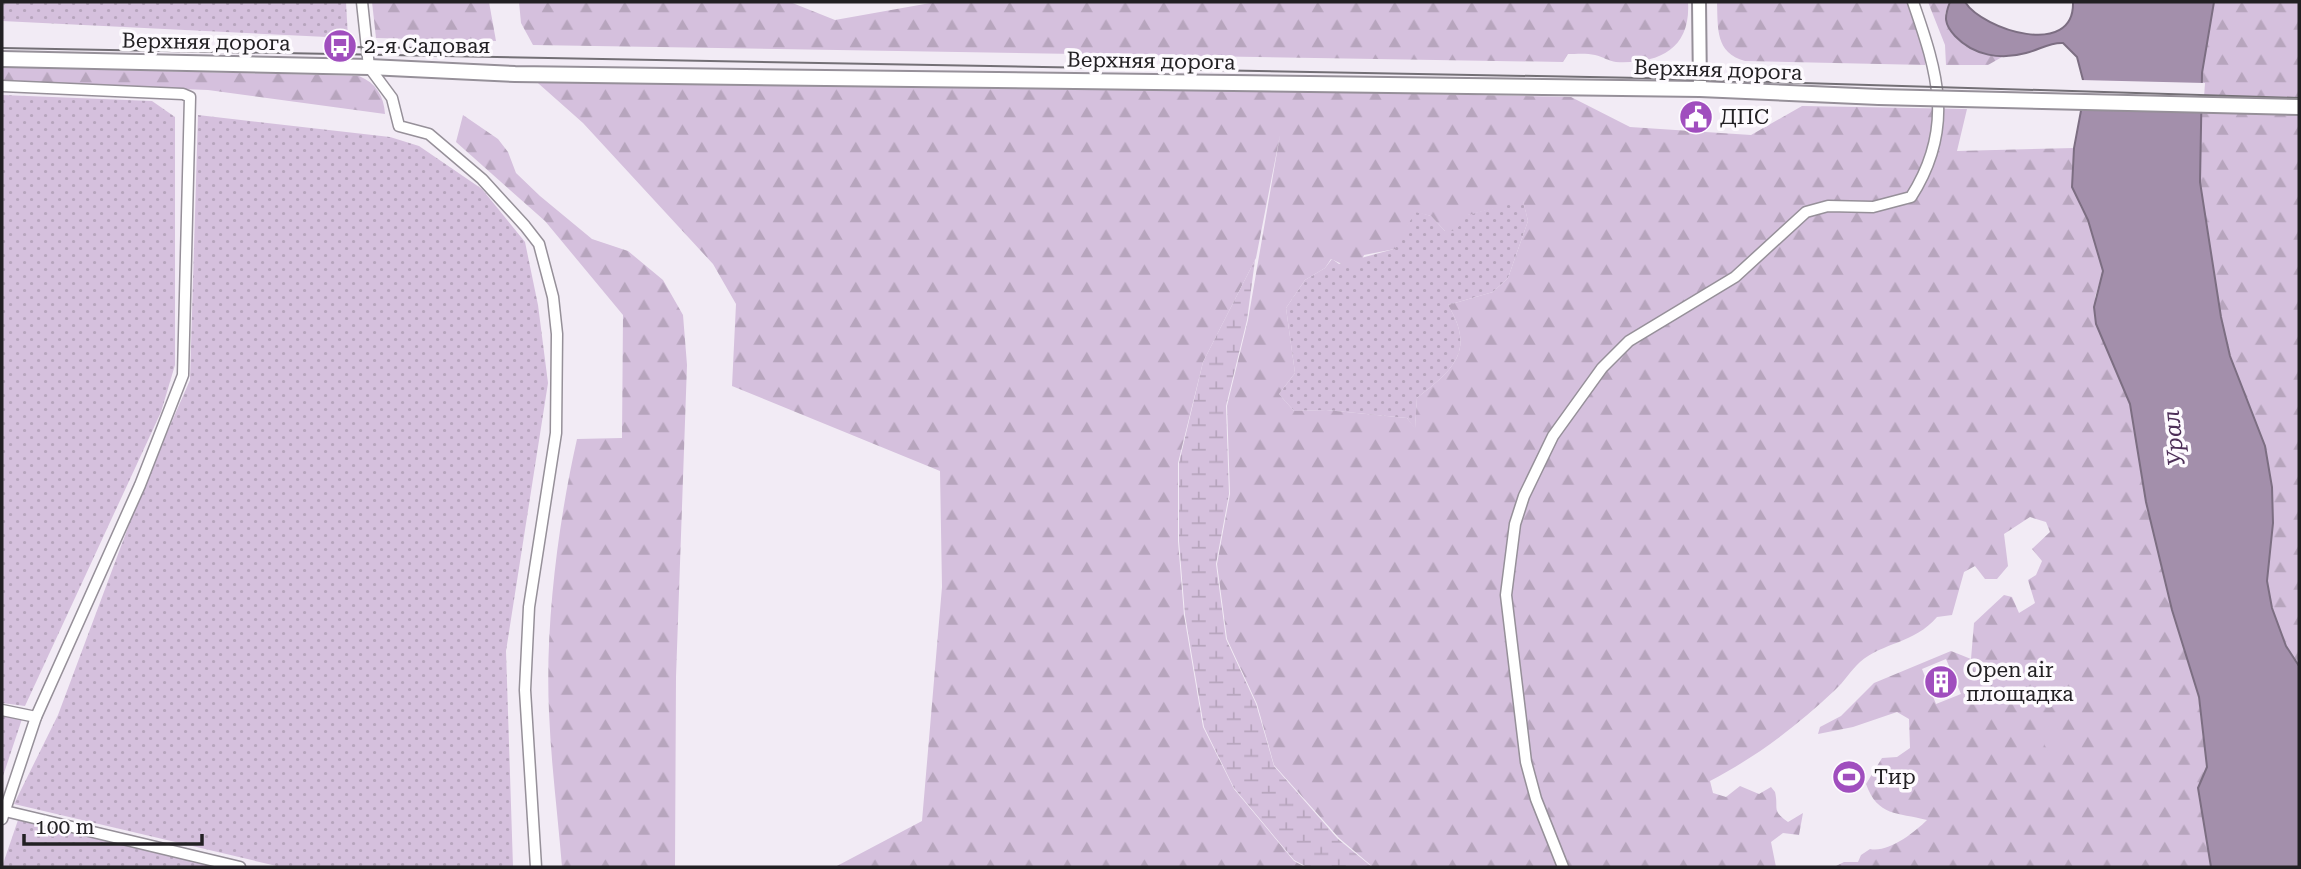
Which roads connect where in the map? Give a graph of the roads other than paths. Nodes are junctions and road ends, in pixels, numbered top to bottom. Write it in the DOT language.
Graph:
graph roads {
  1 [pos="362,2"];
  2 [pos="1699,2"];
  3 [pos="1913,2"];
  4 [pos="2,59"];
  5 [pos="369,67"];
  6 [pos="2,86"];
  7 [pos="1700,89"];
  8 [pos="2299,107"];
  9 [pos="2,710"];
  10 [pos="36,717"];
  11 [pos="3,815"];
  12 [pos="240,867"];
  13 [pos="536,867"];
  14 [pos="1563,867"];
  1 -- 5 [label="street"];
  2 -- 7 [label="main road"];
  3 -- 14 [label="street"];
  4 -- 5 [label="main road, Верхняя дорога"];
  5 -- 7 [label="main road, Верхняя дорога"];
  5 -- 13 [label="street"];
  6 -- 10 [label="street"];
  7 -- 8 [label="main road, Верхняя дорога, bridge"];
  9 -- 10 [label="street"];
  10 -- 11 [label="street"];
  11 -- 12 [label="street"];
}
